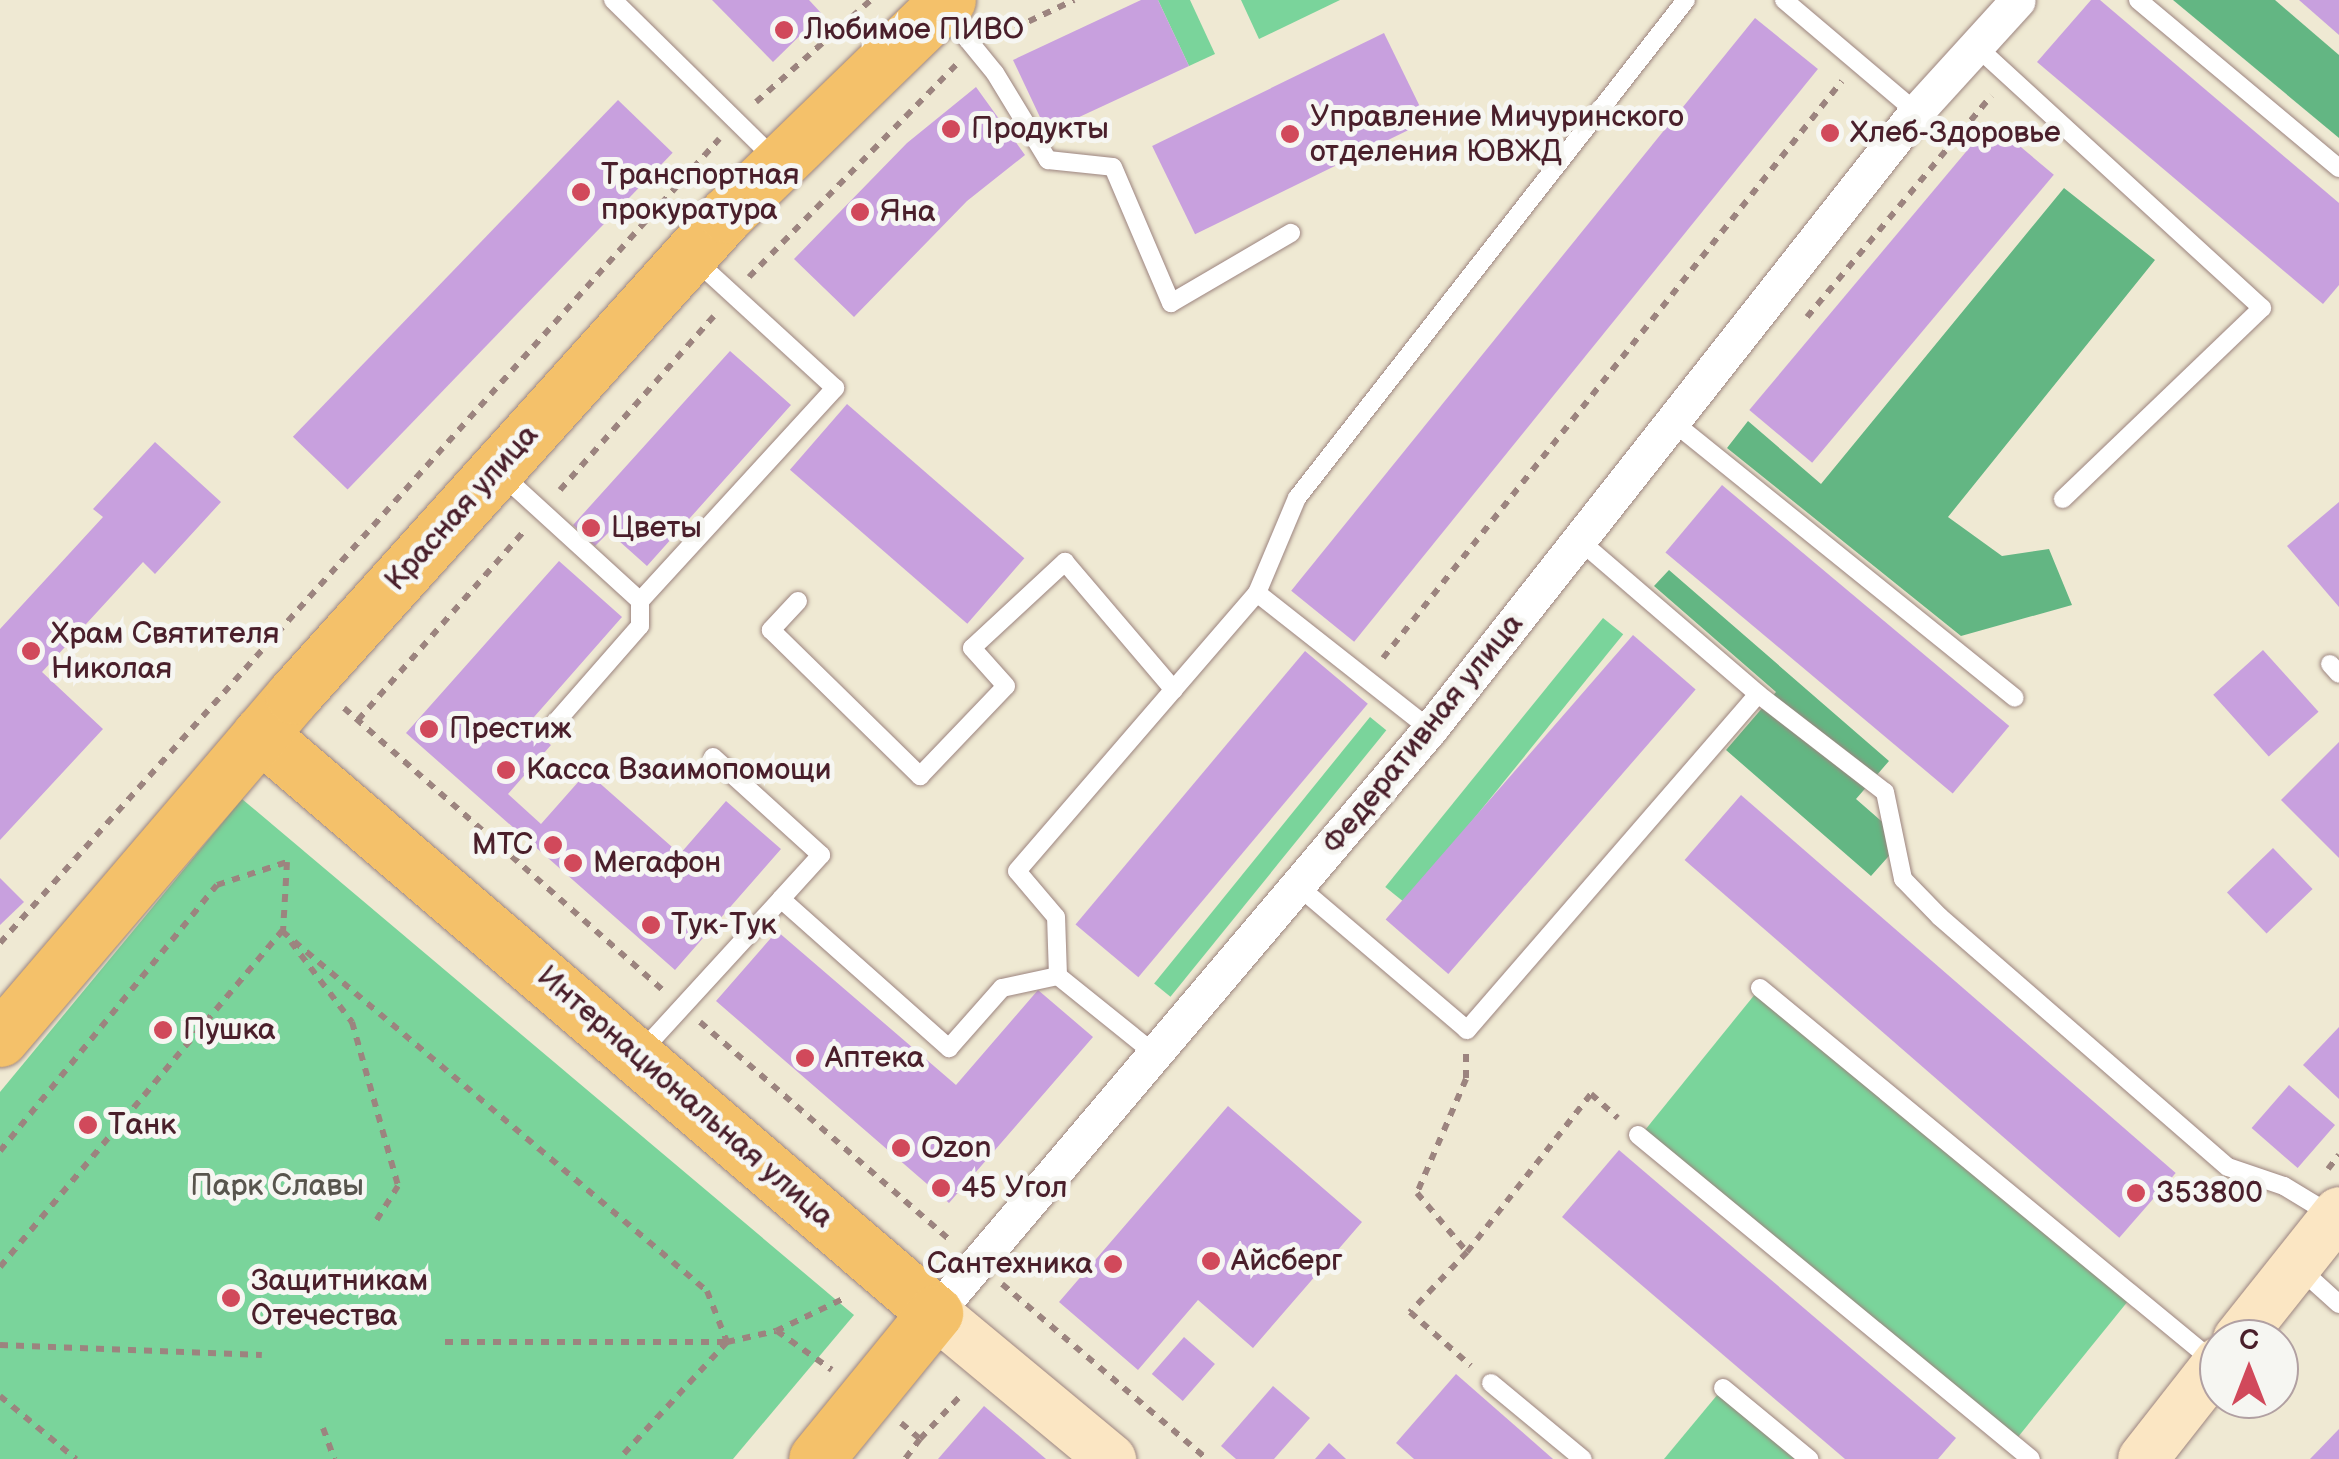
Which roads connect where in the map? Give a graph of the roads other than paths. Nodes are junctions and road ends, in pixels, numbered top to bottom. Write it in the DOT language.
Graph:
graph roads {
  1 [pos="612,0"];
  2 [pos="1686,0"];
  3 [pos="1784,0"];
  4 [pos="2018,0"];
  5 [pos="2138,0"];
  6 [pos="943,3"];
  7 [pos="1976,46"];
  8 [pos="1916,112"];
  9 [pos="779,163"];
  10 [pos="2339,168"];
  11 [pos="1291,234"];
  12 [pos="690,256"];
  13 [pos="1673,422"];
  14 [pos="496,470"];
  15 [pos="2063,499"];
  16 [pos="1579,540"];
  17 [pos="1258,594"];
  18 [pos="640,601"];
  19 [pos="798,601"];
  20 [pos="1174,690"];
  21 [pos="1758,694"];
  22 [pos="2015,698"];
  23 [pos="555,723"];
  24 [pos="1430,728"];
  25 [pos="260,734"];
  26 [pos="713,758"];
  27 [pos="1298,886"];
  28 [pos="781,899"];
  29 [pos="1058,976"];
  30 [pos="1760,988"];
  31 [pos="0,1039"];
  32 [pos="1155,1054"];
  33 [pos="637,1056"];
  34 [pos="1638,1135"];
  35 [pos="2337,1214"];
  36 [pos="2298,1266"];
  37 [pos="2339,1304"];
  38 [pos="936,1313"];
  39 [pos="2255,1319"];
  40 [pos="2199,1334"];
  41 [pos="1491,1383"];
  42 [pos="1723,1388"];
  43 [pos="2199,1388"];
  44 [pos="816,1459"];
  45 [pos="1111,1459"];
  46 [pos="1583,1459"];
  47 [pos="1809,1459"];
  48 [pos="2031,1459"];
  49 [pos="2143,1459"];
  1 -- 9 [label="lane"];
  2 -- 17 [label="lane"];
  3 -- 8 [label="lane"];
  4 -- 7 [label="street, Федеративная улица"];
  5 -- 10 [label="lane"];
  6 -- 9 [label="main road, Красная улица"];
  6 -- 11 [label="lane"];
  7 -- 8 [label="street, Федеративная улица"];
  7 -- 15 [label="lane"];
  8 -- 13 [label="street, Федеративная улица"];
  9 -- 12 [label="main road, Красная улица"];
  12 -- 14 [label="main road, Красная улица"];
  12 -- 18 [label="lane"];
  13 -- 16 [label="street, Федеративная улица"];
  13 -- 22 [label="lane"];
  14 -- 18 [label="lane"];
  14 -- 25 [label="main road, Красная улица"];
  16 -- 21 [label="lane"];
  16 -- 24 [label="street, Федеративная улица"];
  17 -- 20 [label="lane"];
  17 -- 24 [label="lane"];
  18 -- 23 [label="lane"];
  19 -- 20 [label="lane"];
  20 -- 29 [label="lane"];
  21 -- 27 [label="lane"];
  21 -- 35 [label="lane"];
  24 -- 27 [label="street, Федеративная улица"];
  25 -- 31 [label="main road, Красная улица"];
  25 -- 33 [label="main road, Интернациональная улица"];
  26 -- 28 [label="lane"];
  27 -- 32 [label="street, Федеративная улица"];
  28 -- 29 [label="lane"];
  28 -- 33 [label="lane"];
  29 -- 32 [label="lane"];
  30 -- 40 [label="lane"];
  32 -- 38 [label="street, Федеративная улица"];
  33 -- 38 [label="main road, Интернациональная улица"];
  34 -- 48 [label="lane"];
  35 -- 36 [label="street"];
  36 -- 37 [label="lane"];
  36 -- 39 [label="street"];
  38 -- 44 [label="main road, Федеративная улица"];
  38 -- 45 [label="street, Интернациональная улица"];
  41 -- 46 [label="lane"];
  42 -- 47 [label="lane"];
  43 -- 49 [label="street"];
}
